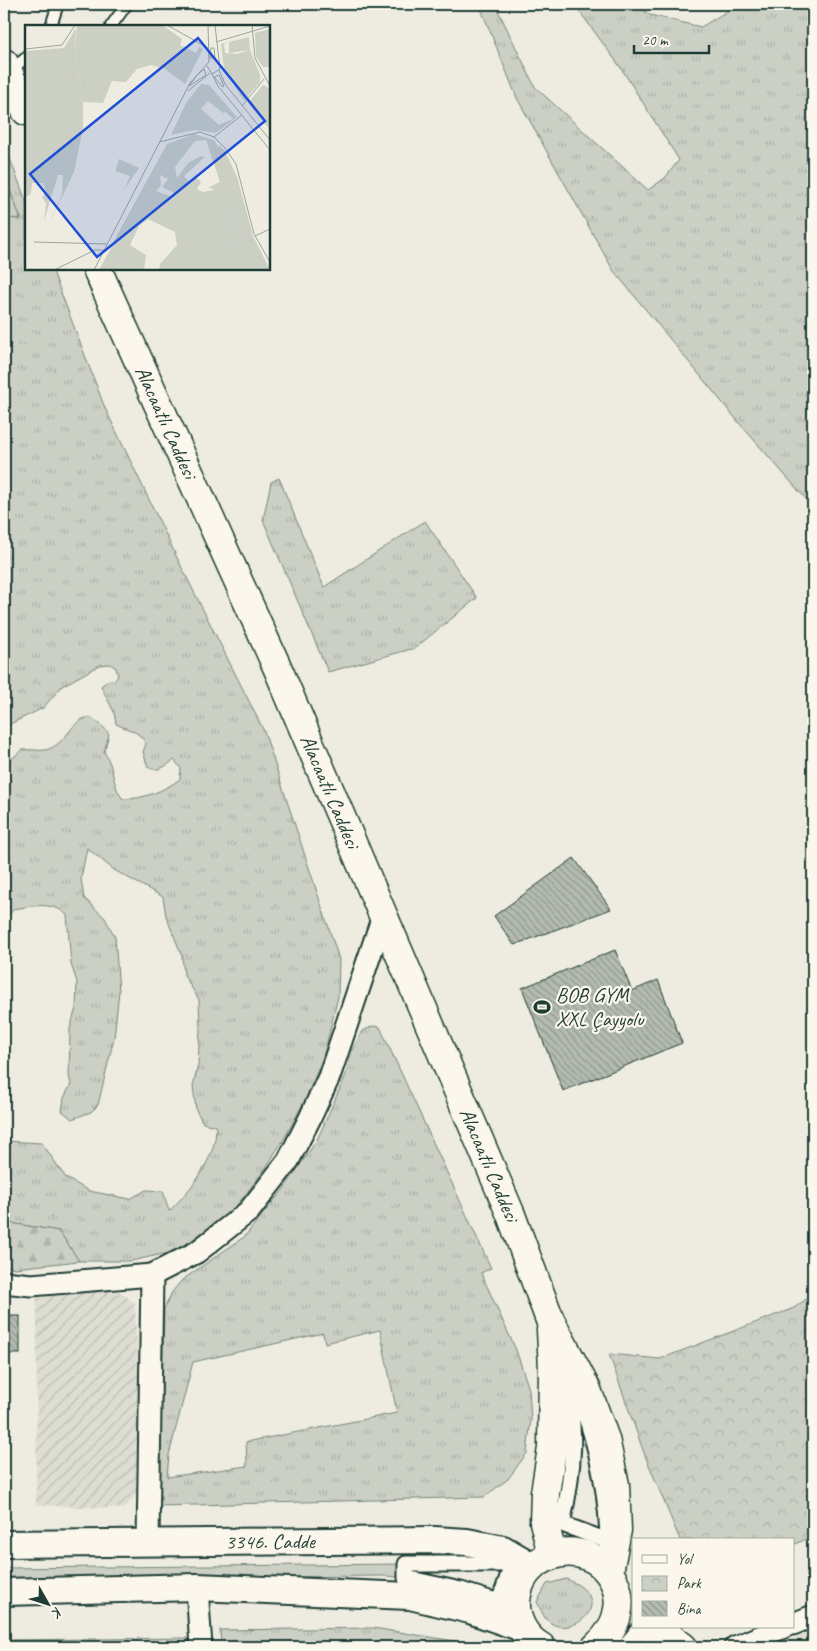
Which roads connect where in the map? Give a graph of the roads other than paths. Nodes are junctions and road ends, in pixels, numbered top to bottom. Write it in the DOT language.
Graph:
graph roads {
  1 [pos="58,4"];
  2 [pos="127,4"];
  3 [pos="51,25"];
  4 [pos="112,25"];
  5 [pos="13,64"];
  6 [pos="25,107"];
  7 [pos="97,270"];
  8 [pos="384,916"];
  9 [pos="152,1275"];
  10 [pos="4,1282"];
  11 [pos="550,1320"];
  12 [pos="608,1541"];
  13 [pos="148,1543"];
  14 [pos="4,1544"];
  15 [pos="531,1564"];
  16 [pos="609,1572"];
  17 [pos="197,1587"];
  18 [pos="4,1592"];
  19 [pos="626,1609"];
  20 [pos="813,1616"];
  21 [pos="794,1624"];
  22 [pos="522,1628"];
  23 [pos="658,1628"];
  24 [pos="782,1628"];
  25 [pos="201,1647"];
  26 [pos="540,1647"];
  27 [pos="596,1647"];
  28 [pos="625,1647"];
  29 [pos="660,1647"];
  30 [pos="683,1647"];
  31 [pos="735,1647"];
  1 -- 3 [label="lane"];
  2 -- 4 [label="lane"];
  5 -- 6 [label="main road"];
  7 -- 8 [label="main road, Alacaatlı Caddesi"];
  8 -- 9 [label="street"];
  8 -- 11 [label="main road, Alacaatlı Caddesi"];
  9 -- 10 [label="street"];
  9 -- 13 [label="street"];
  11 -- 15 [label="main road, Alacaatlı Caddesi"];
  11 -- 16 [label="main road, Alacaatlı Caddesi"];
  12 -- 12 [label="street"];
  13 -- 14 [label="street, 3346. Cadde"];
  13 -- 15 [label="street, 3346. Cadde"];
  15 -- 15 [label="street"];
  15 -- 16 [label="main road"];
  15 -- 22 [label="main road"];
  16 -- 19 [label="main road"];
  17 -- 18 [label="street"];
  17 -- 22 [label="street"];
  17 -- 25 [label="street"];
  19 -- 27 [label="main road"];
  20 -- 21 [label="street"];
  22 -- 26 [label="main road"];
  23 -- 30 [label="main road"];
  24 -- 31 [label="street"];
  28 -- 29 [label="street"];
}
